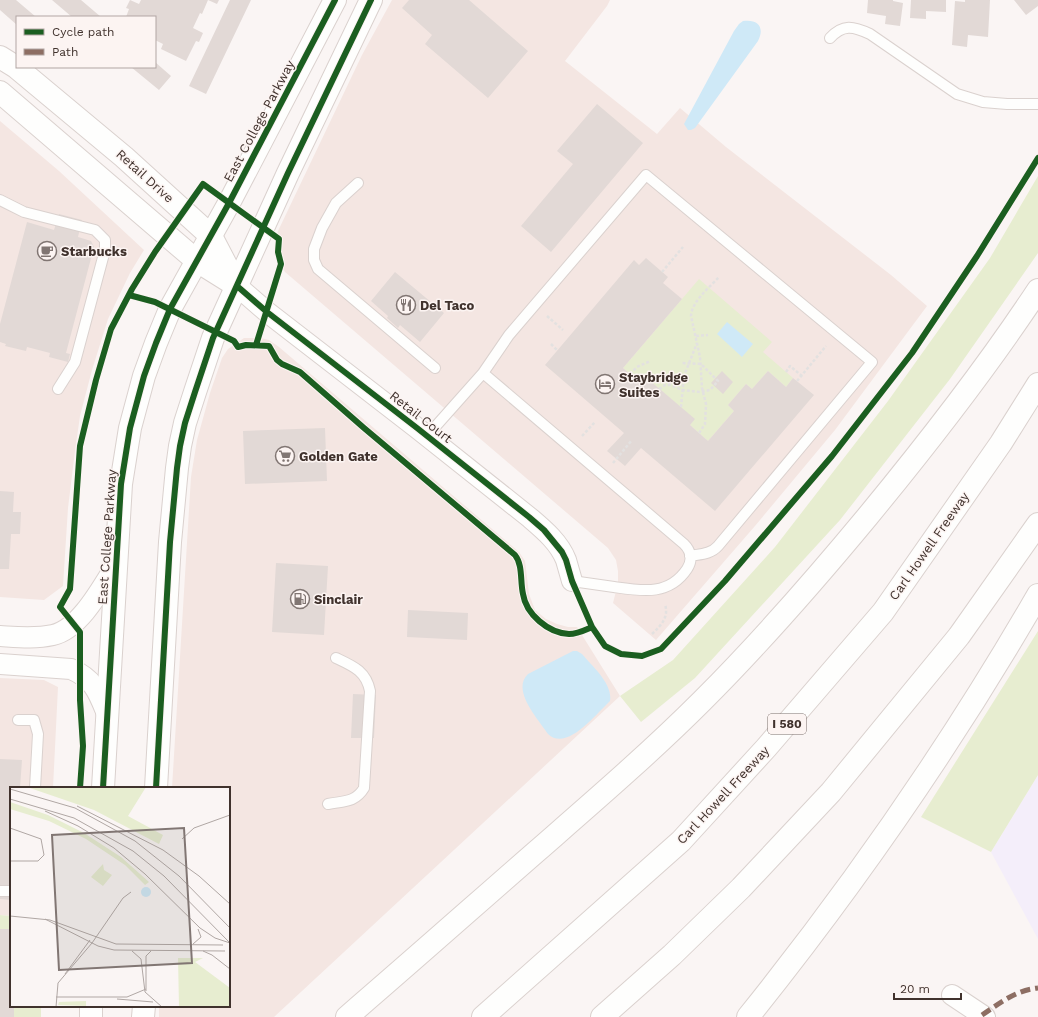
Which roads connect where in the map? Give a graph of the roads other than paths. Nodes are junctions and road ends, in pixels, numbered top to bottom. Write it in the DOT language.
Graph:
graph roads {
  1 [pos="335,0"];
  2 [pos="371,0"];
  3 [pos="830,38"];
  4 [pos="0,57"];
  5 [pos="16,67"];
  6 [pos="17,68"];
  7 [pos="0,92"];
  8 [pos="1038,104"];
  9 [pos="358,184"];
  10 [pos="0,200"];
  11 [pos="211,236"];
  12 [pos="197,261"];
  13 [pos="237,286"];
  14 [pos="1038,290"];
  15 [pos="435,368"];
  16 [pos="483,373"];
  17 [pos="1038,384"];
  18 [pos="58,389"];
  19 [pos="427,436"];
  20 [pos="1038,524"];
  21 [pos="690,556"];
  22 [pos="116,565"];
  23 [pos="572,581"];
  24 [pos="1038,595"];
  25 [pos="0,636"];
  26 [pos="336,658"];
  27 [pos="0,664"];
  28 [pos="107,714"];
  29 [pos="18,720"];
  30 [pos="35,787"];
  31 [pos="103,787"];
  32 [pos="156,787"];
  33 [pos="328,804"];
  34 [pos="0,890"];
  35 [pos="10,891"];
  36 [pos="952,995"];
  37 [pos="92,1007"];
  38 [pos="91,1017"];
  39 [pos="347,1017"];
  40 [pos="483,1017"];
  41 [pos="602,1017"];
  42 [pos="748,1017"];
  43 [pos="985,1017"];
  1 -- 11 [label="main road, East College Parkway"];
  2 -- 13 [label="main road"];
  3 -- 8 [label="lane"];
  4 -- 5 [label="main road, Retail Drive"];
  6 -- 11 [label="main road, Retail Drive"];
  7 -- 12 [label="main road"];
  9 -- 15 [label="lane"];
  10 -- 18 [label="lane"];
  11 -- 12 [label="main road, East College Parkway"];
  11 -- 13 [label="main road, Retail Drive"];
  12 -- 13 [label="main road"];
  12 -- 22 [label="main road, East College Parkway"];
  13 -- 19 [label="street, Retail Court"];
  13 -- 32 [label="main road"];
  14 -- 39 [label="main road"];
  16 -- 19 [label="lane"];
  16 -- 21 [label="lane"];
  16 -- 21 [label="lane"];
  17 -- 40 [label="main road, Carl Howell Freeway / I 580"];
  19 -- 23 [label="street, Retail Court"];
  20 -- 41 [label="main road"];
  21 -- 23 [label="lane"];
  22 -- 25 [label="street"];
  22 -- 28 [label="main road, East College Parkway"];
  24 -- 42 [label="main road"];
  26 -- 33 [label="lane"];
  27 -- 28 [label="street"];
  28 -- 31 [label="main road, East College Parkway"];
  29 -- 30 [label="lane"];
  34 -- 35 [label="lane"];
  36 -- 43 [label="street"];
  37 -- 38 [label="main road"];
}
